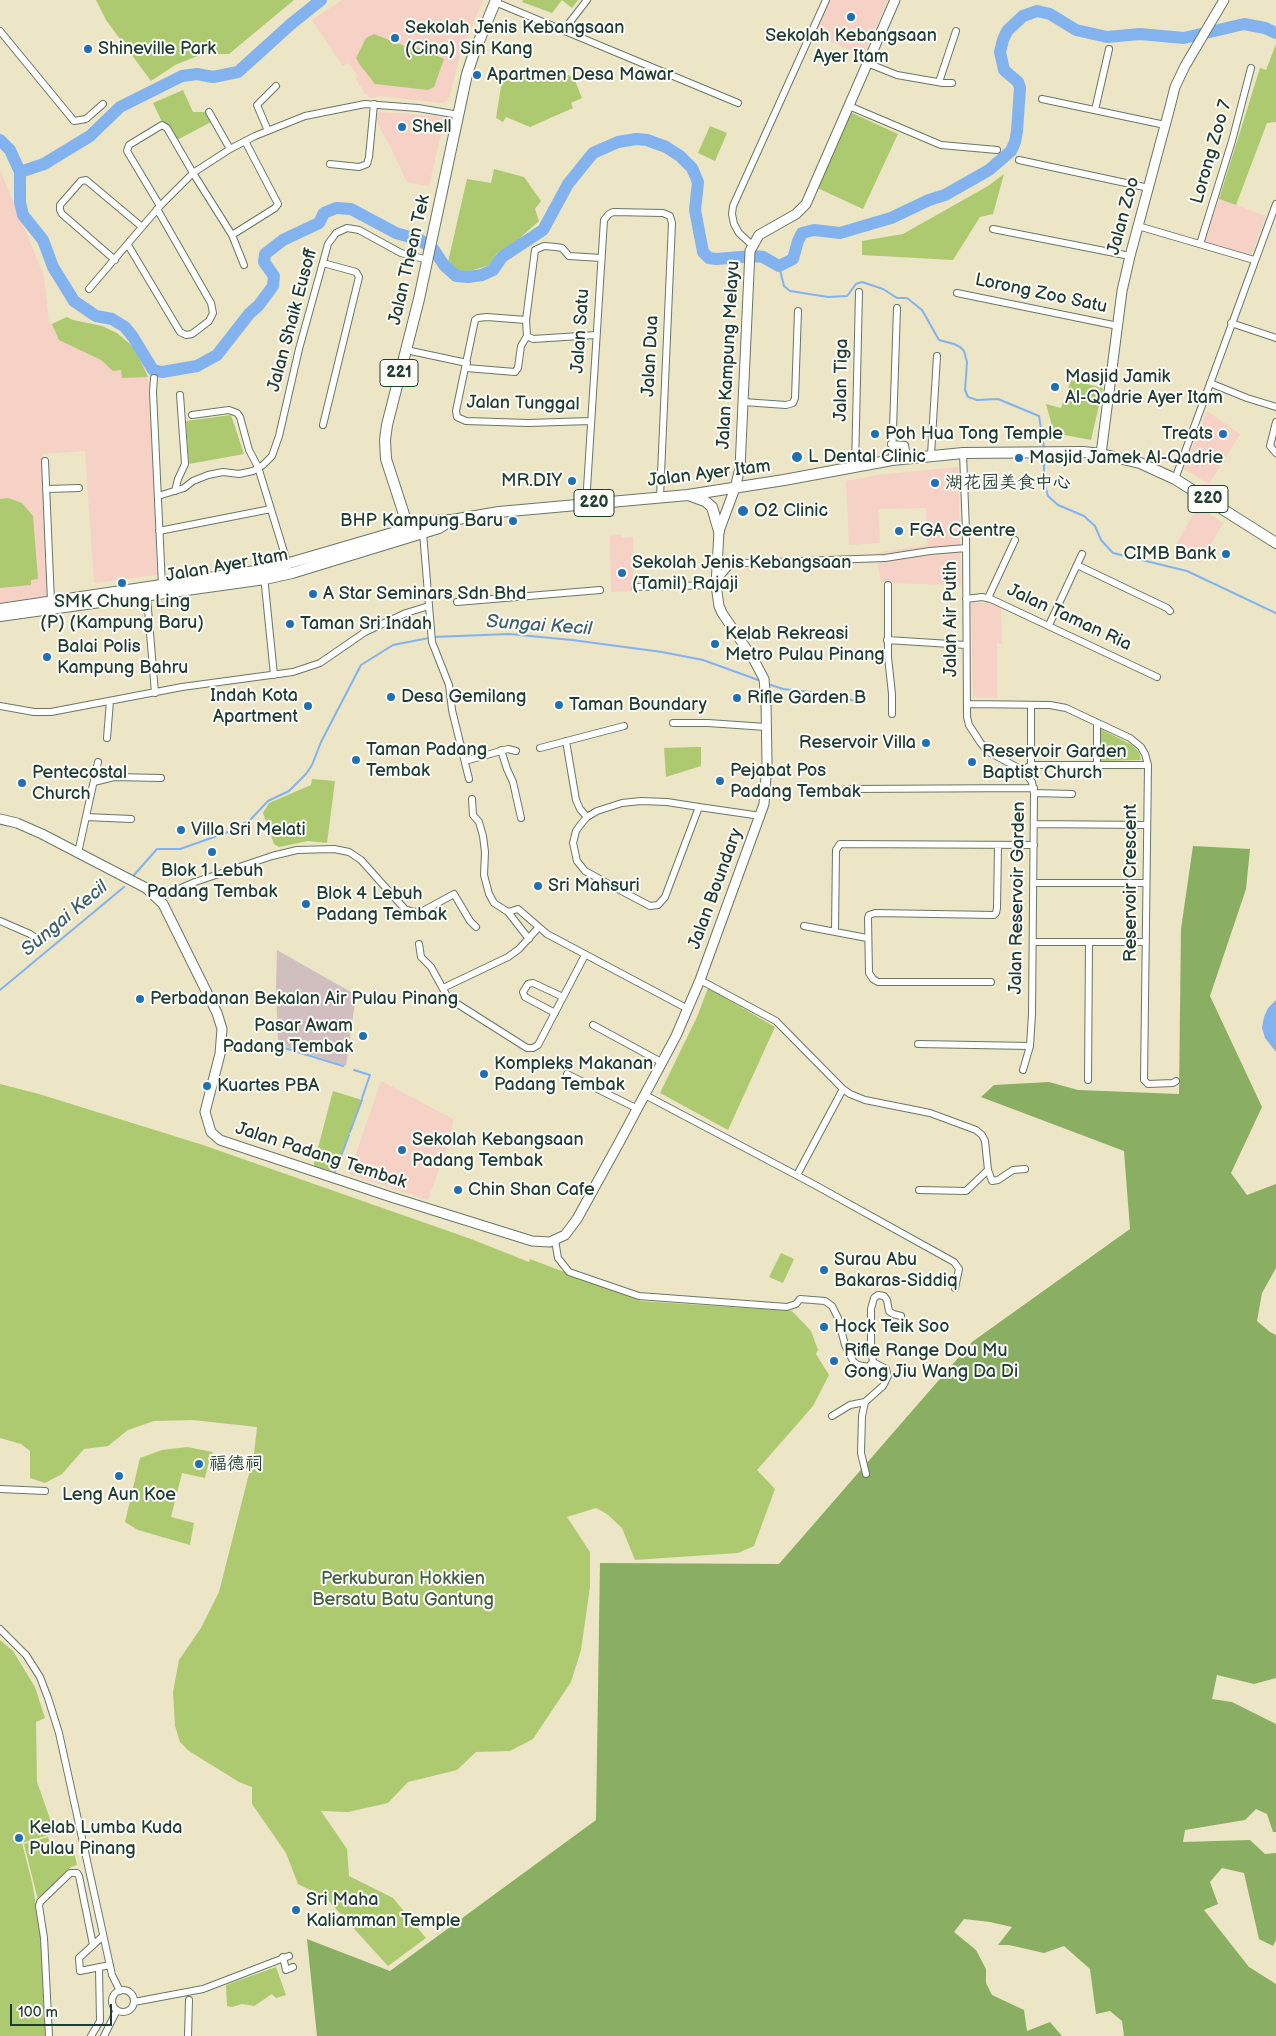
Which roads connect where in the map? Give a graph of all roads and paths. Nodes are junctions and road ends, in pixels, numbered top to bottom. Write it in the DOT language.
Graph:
graph roads {
  1 [pos="587,0"];
  2 [pos="826,0"];
  3 [pos="895,0"];
  4 [pos="1224,0"];
  5 [pos="496,1"];
  6 [pos="0,31"];
  7 [pos="563,31"];
  8 [pos="956,31"];
  9 [pos="1109,49"];
  10 [pos="867,63"];
  11 [pos="1251,68"];
  12 [pos="939,82"];
  13 [pos="952,83"];
  14 [pos="276,86"];
  15 [pos="1042,99"];
  16 [pos="738,103"];
  17 [pos="103,104"];
  18 [pos="374,104"];
  19 [pos="849,106"];
  20 [pos="1095,110"];
  21 [pos="209,112"];
  22 [pos="459,115"];
  23 [pos="1166,124"];
  24 [pos="268,131"];
  25 [pos="245,141"];
  26 [pos="230,149"];
  27 [pos="997,150"];
  28 [pos="1019,160"];
  29 [pos="330,164"];
  30 [pos="193,174"];
  31 [pos="1149,188"];
  32 [pos="1276,204"];
  33 [pos="159,207"];
  34 [pos="604,220"];
  35 [pos="1138,226"];
  36 [pos="142,227"];
  37 [pos="993,229"];
  38 [pos="232,235"];
  39 [pos="1200,244"];
  40 [pos="128,245"];
  41 [pos="751,248"];
  42 [pos="1130,256"];
  43 [pos="428,258"];
  44 [pos="602,258"];
  45 [pos="115,260"];
  46 [pos="1254,260"];
  47 [pos="323,264"];
  48 [pos="244,265"];
  49 [pos="89,289"];
  50 [pos="859,292"];
  51 [pos="957,293"];
  52 [pos="896,308"];
  53 [pos="798,311"];
  54 [pos="526,320"];
  55 [pos="1231,323"];
  56 [pos="1118,326"];
  57 [pos="596,335"];
  58 [pos="527,336"];
  59 [pos="1276,338"];
  60 [pos="406,350"];
  61 [pos="937,356"];
  62 [pos="466,365"];
  63 [pos="154,378"];
  64 [pos="1210,382"];
  65 [pos="180,395"];
  66 [pos="743,402"];
  67 [pos="1276,407"];
  68 [pos="192,415"];
  69 [pos="590,420"];
  70 [pos="1276,422"];
  71 [pos="323,425"];
  72 [pos="891,444"];
  73 [pos="1276,452"];
  74 [pos="962,453"];
  75 [pos="1101,454"];
  76 [pos="932,455"];
  77 [pos="907,458"];
  78 [pos="892,460"];
  79 [pos="45,461"];
  80 [pos="258,467"];
  81 [pos="855,468"];
  82 [pos="1175,479"];
  83 [pos="79,488"];
  84 [pos="735,488"];
  85 [pos="46,489"];
  86 [pos="175,491"];
  87 [pos="688,495"];
  88 [pos="158,496"];
  89 [pos="660,497"];
  90 [pos="586,504"];
  91 [pos="271,509"];
  92 [pos="452,520"];
  93 [pos="159,531"];
  94 [pos="718,531"];
  95 [pos="409,532"];
  96 [pos="423,533"];
  97 [pos="1015,540"];
  98 [pos="1276,543"];
  99 [pos="966,548"];
  100 [pos="1082,554"];
  101 [pos="717,564"];
  102 [pos="731,564"];
  103 [pos="288,565"];
  104 [pos="1077,565"];
  105 [pos="264,575"];
  106 [pos="717,583"];
  107 [pos="888,585"];
  108 [pos="162,586"];
  109 [pos="635,587"];
  110 [pos="600,590"];
  111 [pos="147,597"];
  112 [pos="988,598"];
  113 [pos="966,599"];
  114 [pos="51,602"];
  115 [pos="457,602"];
  116 [pos="429,606"];
  117 [pos="0,609"];
  118 [pos="1170,611"];
  119 [pos="0,616"];
  120 [pos="1049,625"];
  121 [pos="888,640"];
  122 [pos="966,646"];
  123 [pos="274,675"];
  124 [pos="1156,677"];
  125 [pos="155,693"];
  126 [pos="110,701"];
  127 [pos="967,704"];
  128 [pos="1031,705"];
  129 [pos="0,706"];
  130 [pos="892,714"];
  131 [pos="1097,722"];
  132 [pos="673,723"];
  133 [pos="624,726"];
  134 [pos="766,727"];
  135 [pos="107,738"];
  136 [pos="566,741"];
  137 [pos="540,748"];
  138 [pos="501,750"];
  139 [pos="516,751"];
  140 [pos="465,761"];
  141 [pos="98,762"];
  142 [pos="1097,764"];
  143 [pos="1148,764"];
  144 [pos="1031,765"];
  145 [pos="1024,771"];
  146 [pos="162,778"];
  147 [pos="469,779"];
  148 [pos="94,782"];
  149 [pos="846,789"];
  150 [pos="1034,791"];
  151 [pos="1072,794"];
  152 [pos="472,799"];
  153 [pos="699,807"];
  154 [pos="761,816"];
  155 [pos="86,817"];
  156 [pos="587,817"];
  157 [pos="521,818"];
  158 [pos="0,819"];
  159 [pos="131,819"];
  160 [pos="1034,824"];
  161 [pos="1146,824"];
  162 [pos="998,845"];
  163 [pos="1034,845"];
  164 [pos="78,853"];
  165 [pos="1034,883"];
  166 [pos="1146,883"];
  167 [pos="158,898"];
  168 [pos="405,910"];
  169 [pos="508,912"];
  170 [pos="409,916"];
  171 [pos="0,921"];
  172 [pos="804,926"];
  173 [pos="476,927"];
  174 [pos="538,928"];
  175 [pos="835,932"];
  176 [pos="867,938"];
  177 [pos="529,939"];
  178 [pos="41,942"];
  179 [pos="1033,942"];
  180 [pos="1089,942"];
  181 [pos="1146,942"];
  182 [pos="419,944"];
  183 [pos="585,955"];
  184 [pos="700,980"];
  185 [pos="991,982"];
  186 [pos="443,988"];
  187 [pos="563,998"];
  188 [pos="688,1009"];
  189 [pos="555,1013"];
  190 [pos="593,1025"];
  191 [pos="918,1044"];
  192 [pos="1030,1046"];
  193 [pos="662,1063"];
  194 [pos="1023,1070"];
  195 [pos="567,1074"];
  196 [pos="1088,1080"];
  197 [pos="1176,1081"];
  198 [pos="842,1089"];
  199 [pos="645,1095"];
  200 [pos="638,1109"];
  201 [pos="1026,1169"];
  202 [pos="988,1170"];
  203 [pos="797,1176"];
  204 [pos="919,1190"];
  205 [pos="555,1240"];
  206 [pos="955,1288"];
  207 [pos="901,1316"];
  208 [pos="873,1362"];
  209 [pos="865,1402"];
  210 [pos="832,1416"];
  211 [pos="866,1474"];
  212 [pos="0,1489"];
  213 [pos="44,1491"];
  214 [pos="0,1629"];
  215 [pos="103,1936"];
  216 [pos="94,1945"];
  217 [pos="110,1965"];
  218 [pos="293,1967"];
  219 [pos="99,1968"];
  220 [pos="120,1991"];
  221 [pos="189,2000"];
  222 [pos="134,2002"];
  223 [pos="118,2010"];
  224 [pos="49,2036"];
  225 [pos="91,2036"];
  226 [pos="104,2036"];
  227 [pos="188,2036"];
  1 -- 7 [label="street"];
  2 -- 41 [label="street"];
  3 -- 10 [label="street, Jalan Kampung Melayu"];
  4 -- 23 [label="street, Jalan Zoo"];
  5 -- 7 [label="street"];
  5 -- 22 [label="main road, Jalan Thean Tek / 221"];
  6 -- 17 [label="street"];
  7 -- 16 [label="street"];
  8 -- 12 [label="street"];
  9 -- 20 [label="street"];
  10 -- 12 [label="street"];
  10 -- 19 [label="street, Jalan Kampung Melayu"];
  11 -- 39 [label="street, Lorong Zoo 7"];
  12 -- 13 [label="street"];
  14 -- 24 [label="street"];
  15 -- 20 [label="street"];
  18 -- 22 [label="street"];
  18 -- 24 [label="street"];
  18 -- 29 [label="street"];
  19 -- 27 [label="street"];
  19 -- 41 [label="street, Jalan Kampung Melayu"];
  20 -- 23 [label="street"];
  21 -- 26 [label="street"];
  22 -- 43 [label="main road, Jalan Thean Tek / 221"];
  23 -- 31 [label="street, Jalan Zoo"];
  24 -- 25 [label="street"];
  25 -- 26 [label="street"];
  25 -- 38 [label="street"];
  26 -- 30 [label="street"];
  28 -- 31 [label="street"];
  30 -- 33 [label="street"];
  30 -- 33 [label="street"];
  30 -- 38 [label="street"];
  31 -- 35 [label="street, Jalan Zoo"];
  32 -- 46 [label="street"];
  33 -- 36 [label="street"];
  33 -- 40 [label="street"];
  34 -- 44 [label="street, Jalan Satu"];
  34 -- 89 [label="street, Jalan Dua"];
  35 -- 39 [label="street"];
  35 -- 42 [label="street, Jalan Zoo"];
  36 -- 40 [label="street"];
  36 -- 45 [label="street"];
  37 -- 42 [label="street"];
  38 -- 48 [label="street"];
  39 -- 46 [label="street"];
  40 -- 45 [label="street"];
  41 -- 66 [label="street, Jalan Kampung Melayu"];
  42 -- 56 [label="street, Jalan Zoo"];
  43 -- 47 [label="street, Jalan Shaik Eusoff"];
  43 -- 60 [label="main road, Jalan Thean Tek / 221"];
  44 -- 54 [label="street"];
  44 -- 57 [label="street, Jalan Satu"];
  45 -- 49 [label="street"];
  46 -- 55 [label="street"];
  47 -- 71 [label="street"];
  47 -- 80 [label="street, Jalan Shaik Eusoff"];
  50 -- 81 [label="street, Jalan Tiga"];
  51 -- 56 [label="street, Lorong Zoo Satu"];
  52 -- 72 [label="street"];
  53 -- 66 [label="street"];
  54 -- 58 [label="street"];
  54 -- 62 [label="street, Jalan Tunggal"];
  55 -- 59 [label="street"];
  55 -- 64 [label="street"];
  56 -- 75 [label="street, Jalan Zoo"];
  57 -- 58 [label="street"];
  57 -- 69 [label="street, Jalan Satu"];
  58 -- 62 [label="street"];
  60 -- 62 [label="street"];
  60 -- 95 [label="main road, Jalan Thean Tek / 221"];
  61 -- 76 [label="street"];
  62 -- 69 [label="street, Jalan Tunggal"];
  63 -- 88 [label="street"];
  64 -- 67 [label="street"];
  64 -- 82 [label="street"];
  65 -- 86 [label="street"];
  66 -- 84 [label="street, Jalan Kampung Melayu"];
  68 -- 80 [label="street"];
  69 -- 90 [label="street, Jalan Satu"];
  70 -- 73 [label="street"];
  72 -- 77 [label="street"];
  72 -- 78 [label="street"];
  74 -- 75 [label="main road, Jalan Ayer Itam / 220"];
  74 -- 76 [label="main road, Jalan Ayer Itam / 220"];
  74 -- 99 [label="street, Jalan Air Putih"];
  75 -- 82 [label="main road, Jalan Ayer Itam / 220"];
  76 -- 77 [label="main road, Jalan Ayer Itam / 220"];
  77 -- 78 [label="main road, Jalan Ayer Itam / 220"];
  78 -- 81 [label="main road, Jalan Ayer Itam / 220"];
  79 -- 85 [label="street"];
  80 -- 86 [label="street"];
  80 -- 91 [label="street"];
  81 -- 84 [label="main road, Jalan Ayer Itam / 220"];
  82 -- 98 [label="main road, Jalan Ayer Itam / 220"];
  83 -- 85 [label="street"];
  84 -- 87 [label="main road, Jalan Ayer Itam / 220"];
  84 -- 94 [label="street, Jalan Boundary"];
  85 -- 114 [label="street"];
  86 -- 88 [label="street"];
  87 -- 89 [label="main road, Jalan Ayer Itam / 220"];
  87 -- 94 [label="main road"];
  88 -- 93 [label="street"];
  89 -- 90 [label="main road, Jalan Ayer Itam / 220"];
  90 -- 92 [label="main road, Jalan Ayer Itam / 220"];
  91 -- 93 [label="street"];
  91 -- 103 [label="street"];
  92 -- 95 [label="main road, Jalan Ayer Itam / 220"];
  92 -- 96 [label="main road, Jalan Ayer Itam / 220"];
  93 -- 108 [label="street"];
  94 -- 101 [label="street, Jalan Boundary"];
  95 -- 96 [label="main road, Jalan Ayer Itam / 220"];
  95 -- 103 [label="main road, Jalan Ayer Itam"];
  95 -- 105 [label="main road, Jalan Ayer Itam"];
  96 -- 116 [label="street"];
  97 -- 112 [label="street"];
  99 -- 102 [label="street"];
  99 -- 113 [label="street, Jalan Air Putih"];
  100 -- 104 [label="street"];
  101 -- 102 [label="street"];
  101 -- 106 [label="street, Jalan Boundary"];
  102 -- 106 [label="street"];
  103 -- 105 [label="main road, Jalan Ayer Itam"];
  104 -- 118 [label="street"];
  104 -- 120 [label="street"];
  105 -- 108 [label="main road, Jalan Ayer Itam"];
  105 -- 111 [label="main road, Jalan Ayer Itam"];
  105 -- 123 [label="street"];
  106 -- 109 [label="street"];
  106 -- 134 [label="street, Jalan Boundary"];
  107 -- 121 [label="street"];
  108 -- 114 [label="main road, Jalan Ayer Itam"];
  110 -- 115 [label="street"];
  111 -- 119 [label="main road, Jalan Ayer Itam"];
  111 -- 125 [label="street"];
  112 -- 113 [label="street, Jalan Taman Ria"];
  112 -- 120 [label="street, Jalan Taman Ria"];
  113 -- 122 [label="street, Jalan Air Putih"];
  114 -- 117 [label="main road, Jalan Ayer Itam"];
  116 -- 123 [label="street"];
  116 -- 140 [label="street"];
  120 -- 124 [label="street, Jalan Taman Ria"];
  121 -- 122 [label="street"];
  121 -- 130 [label="street"];
  122 -- 127 [label="street, Jalan Air Putih"];
  123 -- 125 [label="street"];
  125 -- 126 [label="street"];
  126 -- 129 [label="street"];
  126 -- 135 [label="street"];
  127 -- 128 [label="street"];
  127 -- 145 [label="street, Jalan Air Putih"];
  128 -- 131 [label="street"];
  128 -- 144 [label="street"];
  131 -- 142 [label="street"];
  131 -- 143 [label="street"];
  132 -- 134 [label="street"];
  133 -- 136 [label="street"];
  134 -- 154 [label="street, Jalan Boundary"];
  136 -- 137 [label="street"];
  136 -- 156 [label="street"];
  138 -- 139 [label="street"];
  138 -- 140 [label="street"];
  138 -- 157 [label="street"];
  140 -- 147 [label="street"];
  141 -- 148 [label="street"];
  142 -- 143 [label="street"];
  142 -- 144 [label="street"];
  143 -- 161 [label="street, Reservoir Crescent"];
  144 -- 145 [label="street"];
  145 -- 150 [label="street, Jalan Reservoir Garden"];
  146 -- 148 [label="street"];
  148 -- 155 [label="street"];
  149 -- 150 [label="street"];
  150 -- 151 [label="street"];
  150 -- 160 [label="street, Jalan Reservoir Garden"];
  152 -- 169 [label="street"];
  153 -- 154 [label="street"];
  153 -- 156 [label="street"];
  153 -- 156 [label="street"];
  154 -- 184 [label="street, Jalan Boundary"];
  155 -- 159 [label="street"];
  155 -- 164 [label="street"];
  158 -- 164 [label="street, Jalan Padang Tembak"];
  160 -- 161 [label="street"];
  160 -- 163 [label="street, Jalan Reservoir Garden"];
  161 -- 166 [label="street, Reservoir Crescent"];
  162 -- 163 [label="street"];
  162 -- 175 [label="street"];
  162 -- 176 [label="street"];
  163 -- 165 [label="street, Jalan Reservoir Garden"];
  164 -- 167 [label="street, Jalan Padang Tembak"];
  165 -- 166 [label="street"];
  165 -- 179 [label="street, Jalan Reservoir Garden"];
  166 -- 181 [label="street, Reservoir Crescent"];
  167 -- 168 [label="street"];
  167 -- 205 [label="street, Jalan Padang Tembak"];
  168 -- 170 [label="street"];
  168 -- 173 [label="street"];
  169 -- 174 [label="street"];
  169 -- 177 [label="street"];
  171 -- 178 [label="street"];
  172 -- 175 [label="street"];
  174 -- 177 [label="street"];
  174 -- 183 [label="street"];
  175 -- 176 [label="street"];
  176 -- 185 [label="street"];
  177 -- 186 [label="street"];
  179 -- 180 [label="street"];
  179 -- 192 [label="street, Jalan Reservoir Garden"];
  180 -- 181 [label="street"];
  180 -- 196 [label="street"];
  181 -- 197 [label="street, Reservoir Crescent"];
  182 -- 186 [label="street"];
  183 -- 187 [label="street"];
  183 -- 188 [label="street"];
  184 -- 188 [label="street, Jalan Boundary"];
  184 -- 198 [label="street"];
  186 -- 189 [label="street"];
  187 -- 189 [label="street"];
  187 -- 189 [label="street"];
  188 -- 193 [label="street, Jalan Boundary"];
  190 -- 193 [label="street"];
  191 -- 192 [label="street"];
  192 -- 194 [label="street, Jalan Reservoir Garden"];
  193 -- 199 [label="street, Jalan Boundary"];
  195 -- 200 [label="street"];
  198 -- 202 [label="street"];
  198 -- 203 [label="street"];
  199 -- 200 [label="street, Jalan Boundary"];
  199 -- 203 [label="street"];
  200 -- 205 [label="street, Jalan Boundary"];
  201 -- 202 [label="street"];
  202 -- 204 [label="street"];
  203 -- 206 [label="street"];
  205 -- 208 [label="street"];
  207 -- 208 [label="street"];
  208 -- 209 [label="street"];
  209 -- 210 [label="street"];
  209 -- 211 [label="street"];
  212 -- 213 [label="street"];
  214 -- 215 [label="street"];
  215 -- 216 [label="street"];
  215 -- 217 [label="street"];
  216 -- 219 [label="street"];
  216 -- 224 [label="street"];
  217 -- 219 [label="street"];
  217 -- 220 [label="street"];
  218 -- 222 [label="street"];
  219 -- 225 [label="street"];
  220 -- 222 [label="street"];
  220 -- 223 [label="street"];
  221 -- 227 [label="street"];
  222 -- 223 [label="street"];
  223 -- 226 [label="street"];
}
